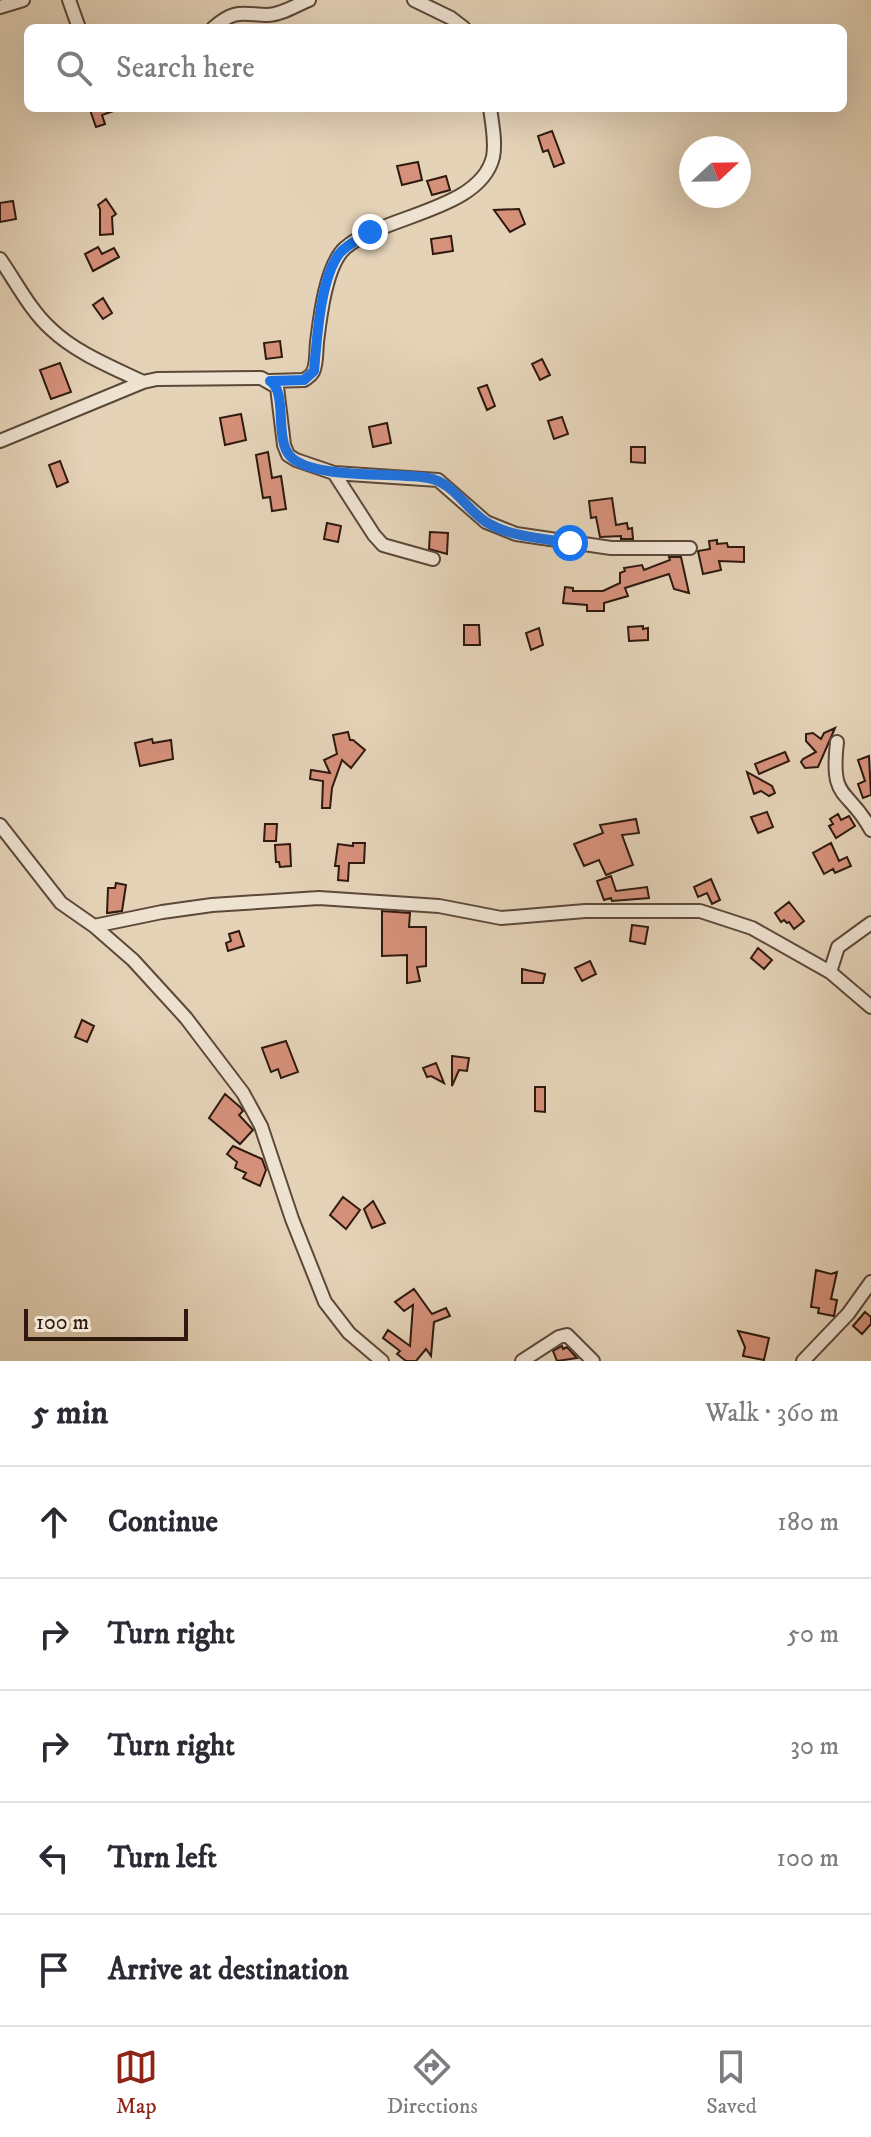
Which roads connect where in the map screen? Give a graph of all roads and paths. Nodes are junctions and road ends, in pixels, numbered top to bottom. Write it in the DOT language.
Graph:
graph roads {
  1 [pos="23,0"];
  2 [pos="69,0"];
  3 [pos="309,0"];
  4 [pos="414,0"];
  5 [pos="0,7"];
  6 [pos="78,24"];
  7 [pos="219,24"];
  8 [pos="459,24"];
  9 [pos="490,112"];
  10 [pos="0,259"];
  11 [pos="270,381"];
  12 [pos="143,382"];
  13 [pos="0,441"];
  14 [pos="334,473"];
  15 [pos="690,548"];
  16 [pos="433,559"];
  17 [pos="837,742"];
  18 [pos="0,825"];
  19 [pos="871,830"];
  20 [pos="871,923"];
  21 [pos="94,926"];
  22 [pos="830,972"];
  23 [pos="871,1007"];
  24 [pos="871,1282"];
  25 [pos="382,1361"];
  26 [pos="522,1361"];
  27 [pos="593,1361"];
  28 [pos="803,1361"];
  1 -- 5 [label="street"];
  2 -- 6 [label="street"];
  3 -- 7 [label="street"];
  4 -- 8 [label="street"];
  9 -- 11 [label="street"];
  10 -- 12 [label="street"];
  11 -- 12 [label="street"];
  11 -- 14 [label="street"];
  12 -- 13 [label="street"];
  14 -- 15 [label="street"];
  14 -- 16 [label="street"];
  17 -- 19 [label="street"];
  18 -- 21 [label="street"];
  20 -- 22 [label="street"];
  21 -- 22 [label="street"];
  21 -- 25 [label="street"];
  22 -- 23 [label="street"];
  24 -- 28 [label="street"];
  26 -- 27 [label="street"];
}
